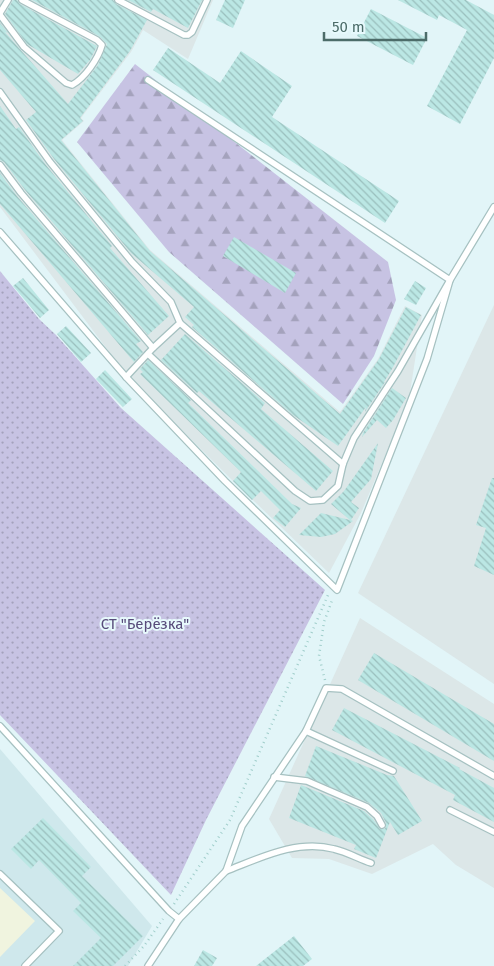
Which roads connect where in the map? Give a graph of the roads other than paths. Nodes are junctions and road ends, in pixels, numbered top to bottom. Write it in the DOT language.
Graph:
graph roads {
  1 [pos="8,0"];
  2 [pos="22,0"];
  3 [pos="118,0"];
  4 [pos="207,0"];
  5 [pos="0,14"];
  6 [pos="148,80"];
  7 [pos="0,92"];
  8 [pos="0,165"];
  9 [pos="494,206"];
  10 [pos="0,232"];
  11 [pos="450,280"];
  12 [pos="180,323"];
  13 [pos="153,348"];
  14 [pos="148,354"];
  15 [pos="126,377"];
  16 [pos="343,464"];
  17 [pos="0,726"];
  18 [pos="306,731"];
  19 [pos="393,770"];
  20 [pos="494,776"];
  21 [pos="274,777"];
  22 [pos="450,810"];
  23 [pos="382,825"];
  24 [pos="494,832"];
  25 [pos="371,864"];
  26 [pos="226,871"];
  27 [pos="0,874"];
  28 [pos="180,919"];
  29 [pos="25,966"];
  30 [pos="148,966"];
  1 -- 5 [label="lane"];
  2 -- 5 [label="lane"];
  3 -- 4 [label="lane"];
  6 -- 11 [label="lane"];
  7 -- 12 [label="lane"];
  8 -- 13 [label="lane"];
  9 -- 11 [label="lane"];
  10 -- 15 [label="lane"];
  11 -- 15 [label="lane"];
  11 -- 16 [label="lane"];
  12 -- 13 [label="lane"];
  12 -- 16 [label="lane"];
  13 -- 14 [label="lane"];
  14 -- 15 [label="lane"];
  14 -- 16 [label="lane"];
  17 -- 28 [label="lane"];
  18 -- 19 [label="lane"];
  18 -- 20 [label="lane"];
  18 -- 21 [label="lane"];
  21 -- 23 [label="lane"];
  21 -- 26 [label="lane"];
  22 -- 24 [label="lane"];
  25 -- 26 [label="lane"];
  26 -- 28 [label="lane"];
  27 -- 29 [label="lane"];
  28 -- 30 [label="lane"];
}
